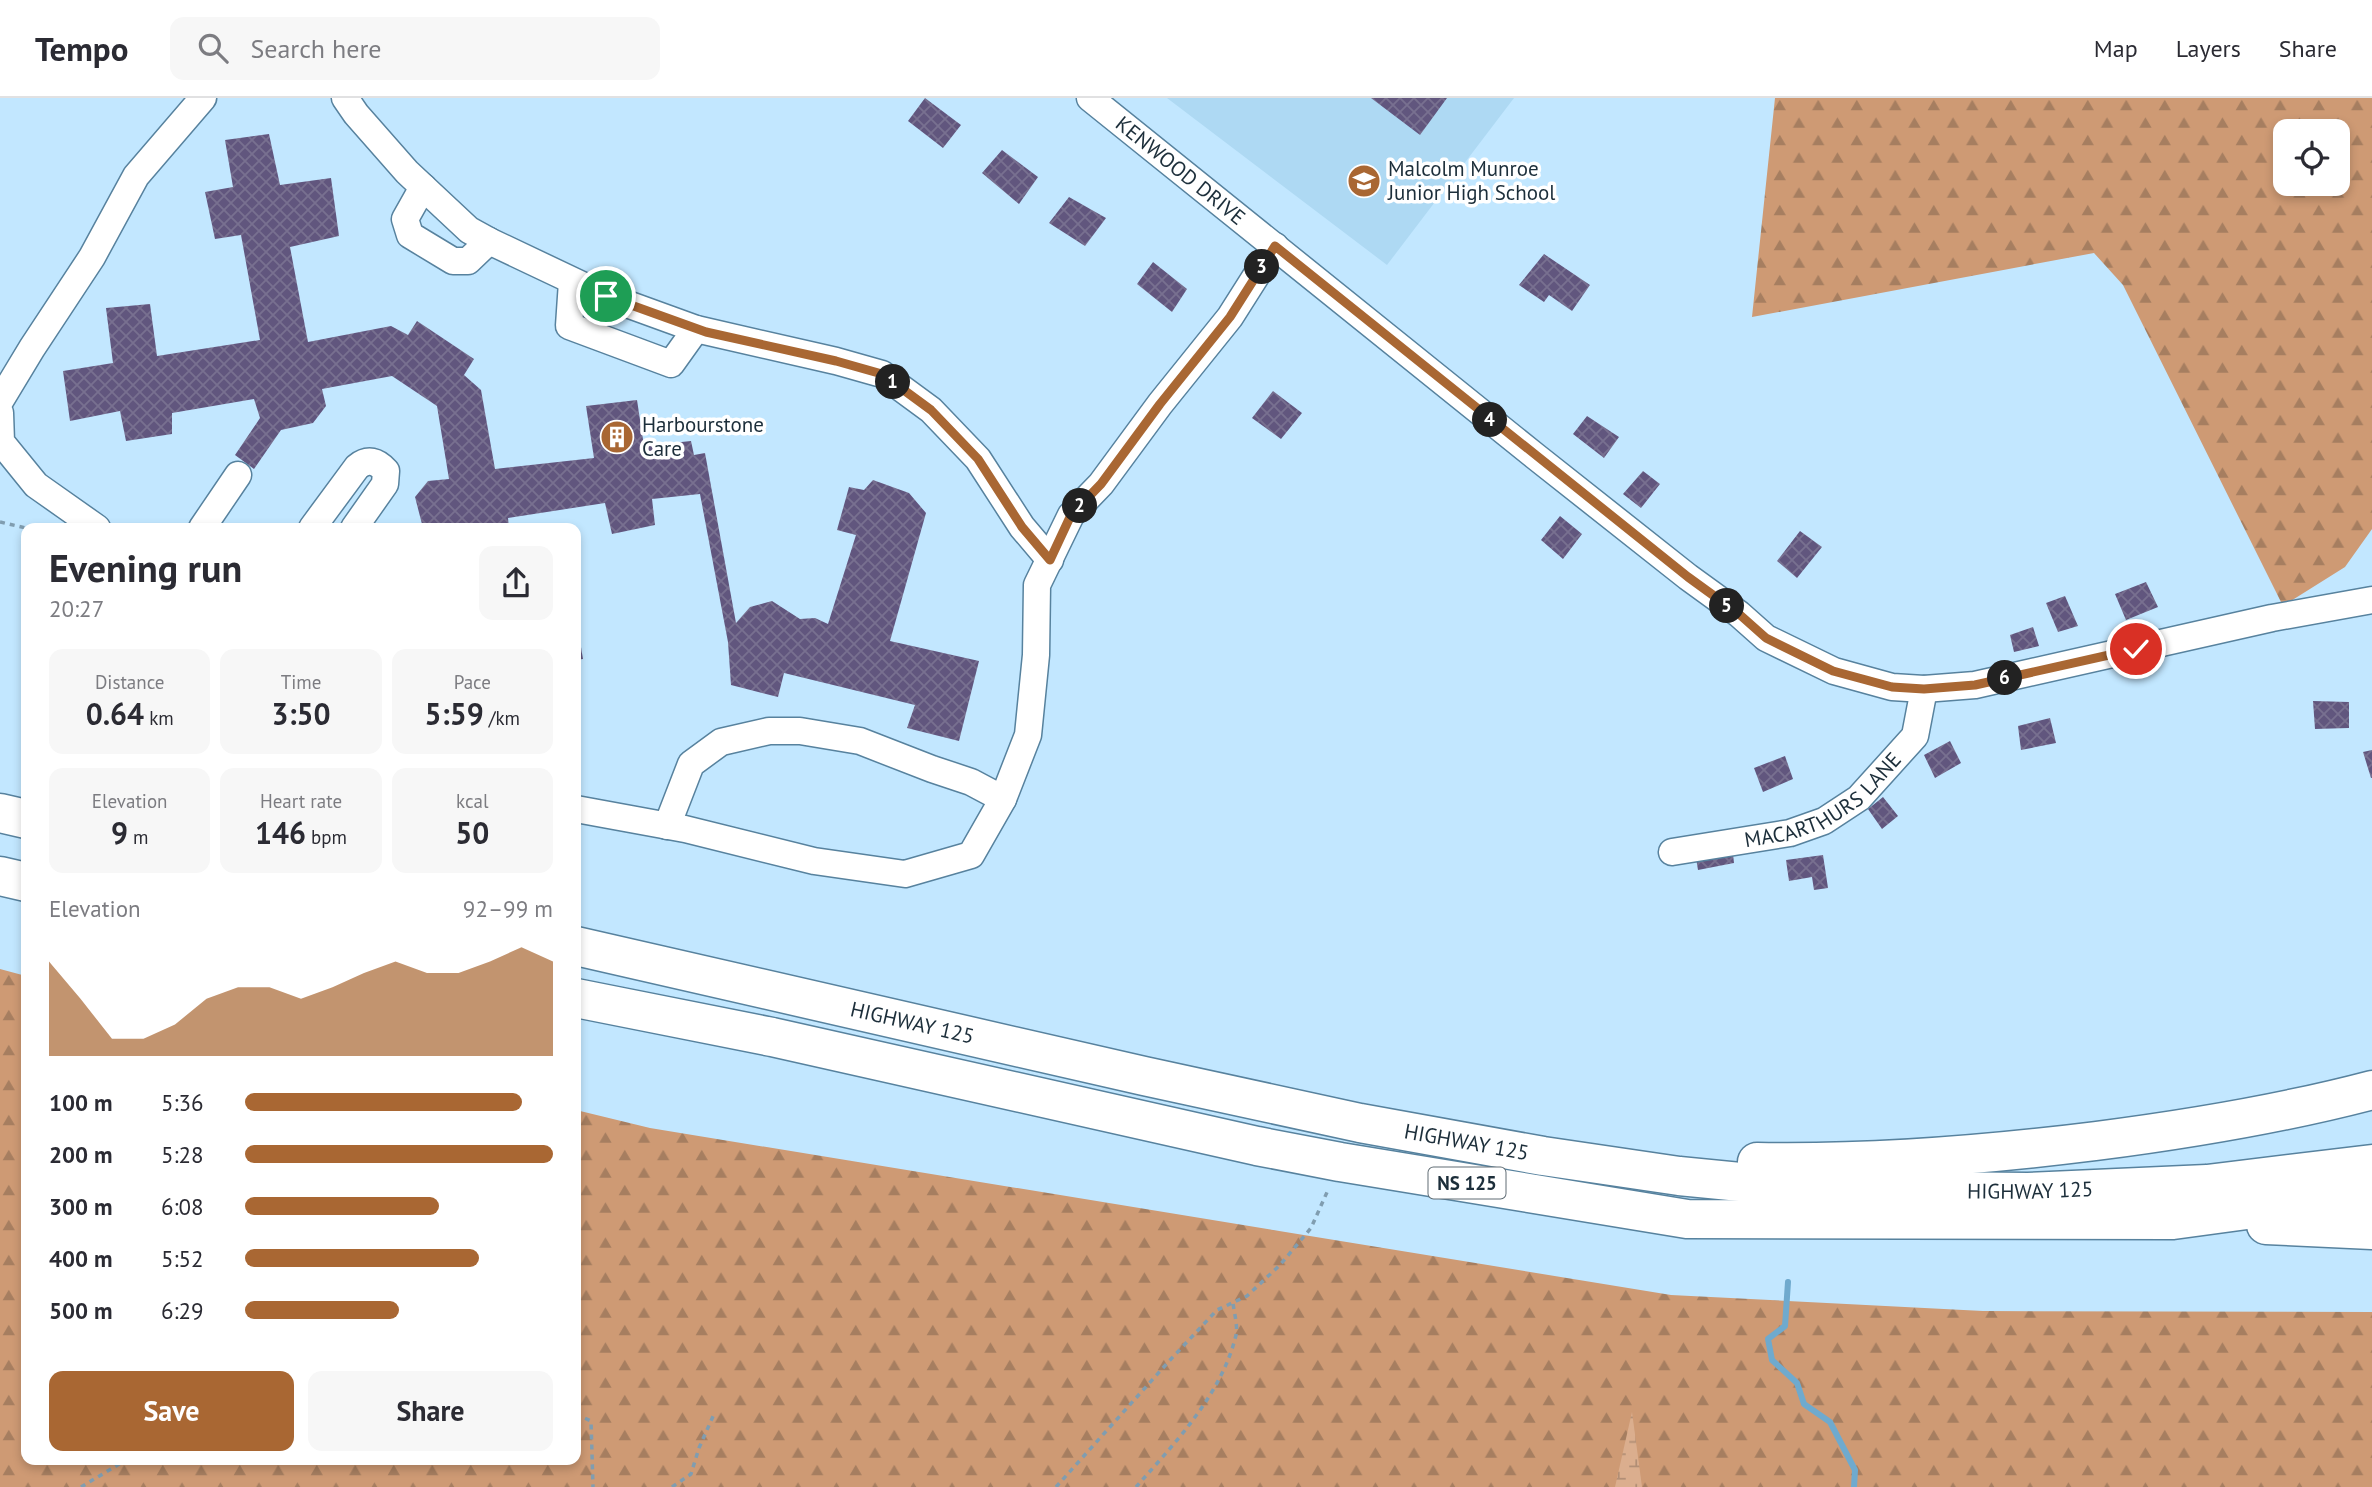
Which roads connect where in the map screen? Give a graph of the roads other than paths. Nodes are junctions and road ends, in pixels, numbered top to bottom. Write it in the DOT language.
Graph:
graph roads {
  1 [pos="203,98"];
  2 [pos="345,98"];
  3 [pos="1090,98"];
  4 [pos="423,187"];
  5 [pos="489,240"];
  6 [pos="1275,246"];
  7 [pos="572,282"];
  8 [pos="696,329"];
  9 [pos="0,401"];
  10 [pos="0,413"];
  11 [pos="238,475"];
  12 [pos="90,523"];
  13 [pos="205,523"];
  14 [pos="316,523"];
  15 [pos="358,523"];
  16 [pos="1050,560"];
  17 [pos="2372,600"];
  18 [pos="1924,689"];
  19 [pos="1003,799"];
  20 [pos="581,810"];
  21 [pos="0,813"];
  22 [pos="21,818"];
  23 [pos="667,826"];
  24 [pos="1672,852"];
  25 [pos="0,876"];
  26 [pos="21,881"];
  27 [pos="581,947"];
  28 [pos="581,999"];
  29 [pos="2372,1090"];
  30 [pos="1451,1141"];
  31 [pos="2372,1164"];
  32 [pos="2372,1193"];
  33 [pos="2174,1220"];
  34 [pos="2372,1230"];
  1 -- 9 [label="street"];
  2 -- 4 [label="street"];
  3 -- 6 [label="street, KENWOOD DRIVE"];
  4 -- 5 [label="street"];
  4 -- 5 [label="street"];
  5 -- 7 [label="street"];
  6 -- 16 [label="street"];
  6 -- 18 [label="street, KENWOOD DRIVE"];
  7 -- 8 [label="street"];
  7 -- 8 [label="street"];
  8 -- 16 [label="street"];
  10 -- 12 [label="street"];
  11 -- 13 [label="street"];
  14 -- 15 [label="street"];
  16 -- 19 [label="street"];
  17 -- 18 [label="street, KENWOOD DRIVE"];
  18 -- 24 [label="street, MACARTHURS LANE"];
  19 -- 23 [label="street"];
  19 -- 23 [label="street"];
  20 -- 23 [label="street"];
  21 -- 22 [label="highway"];
  25 -- 26 [label="highway"];
  27 -- 30 [label="highway, HIGHWAY 125 / NS 125"];
  28 -- 33 [label="highway, HIGHWAY 125 / NS 125"];
  29 -- 30 [label="highway"];
  30 -- 31 [label="highway, HIGHWAY 125 / NS 125"];
  32 -- 33 [label="highway, HIGHWAY 125 / NS 125"];
  33 -- 34 [label="highway"];
}
